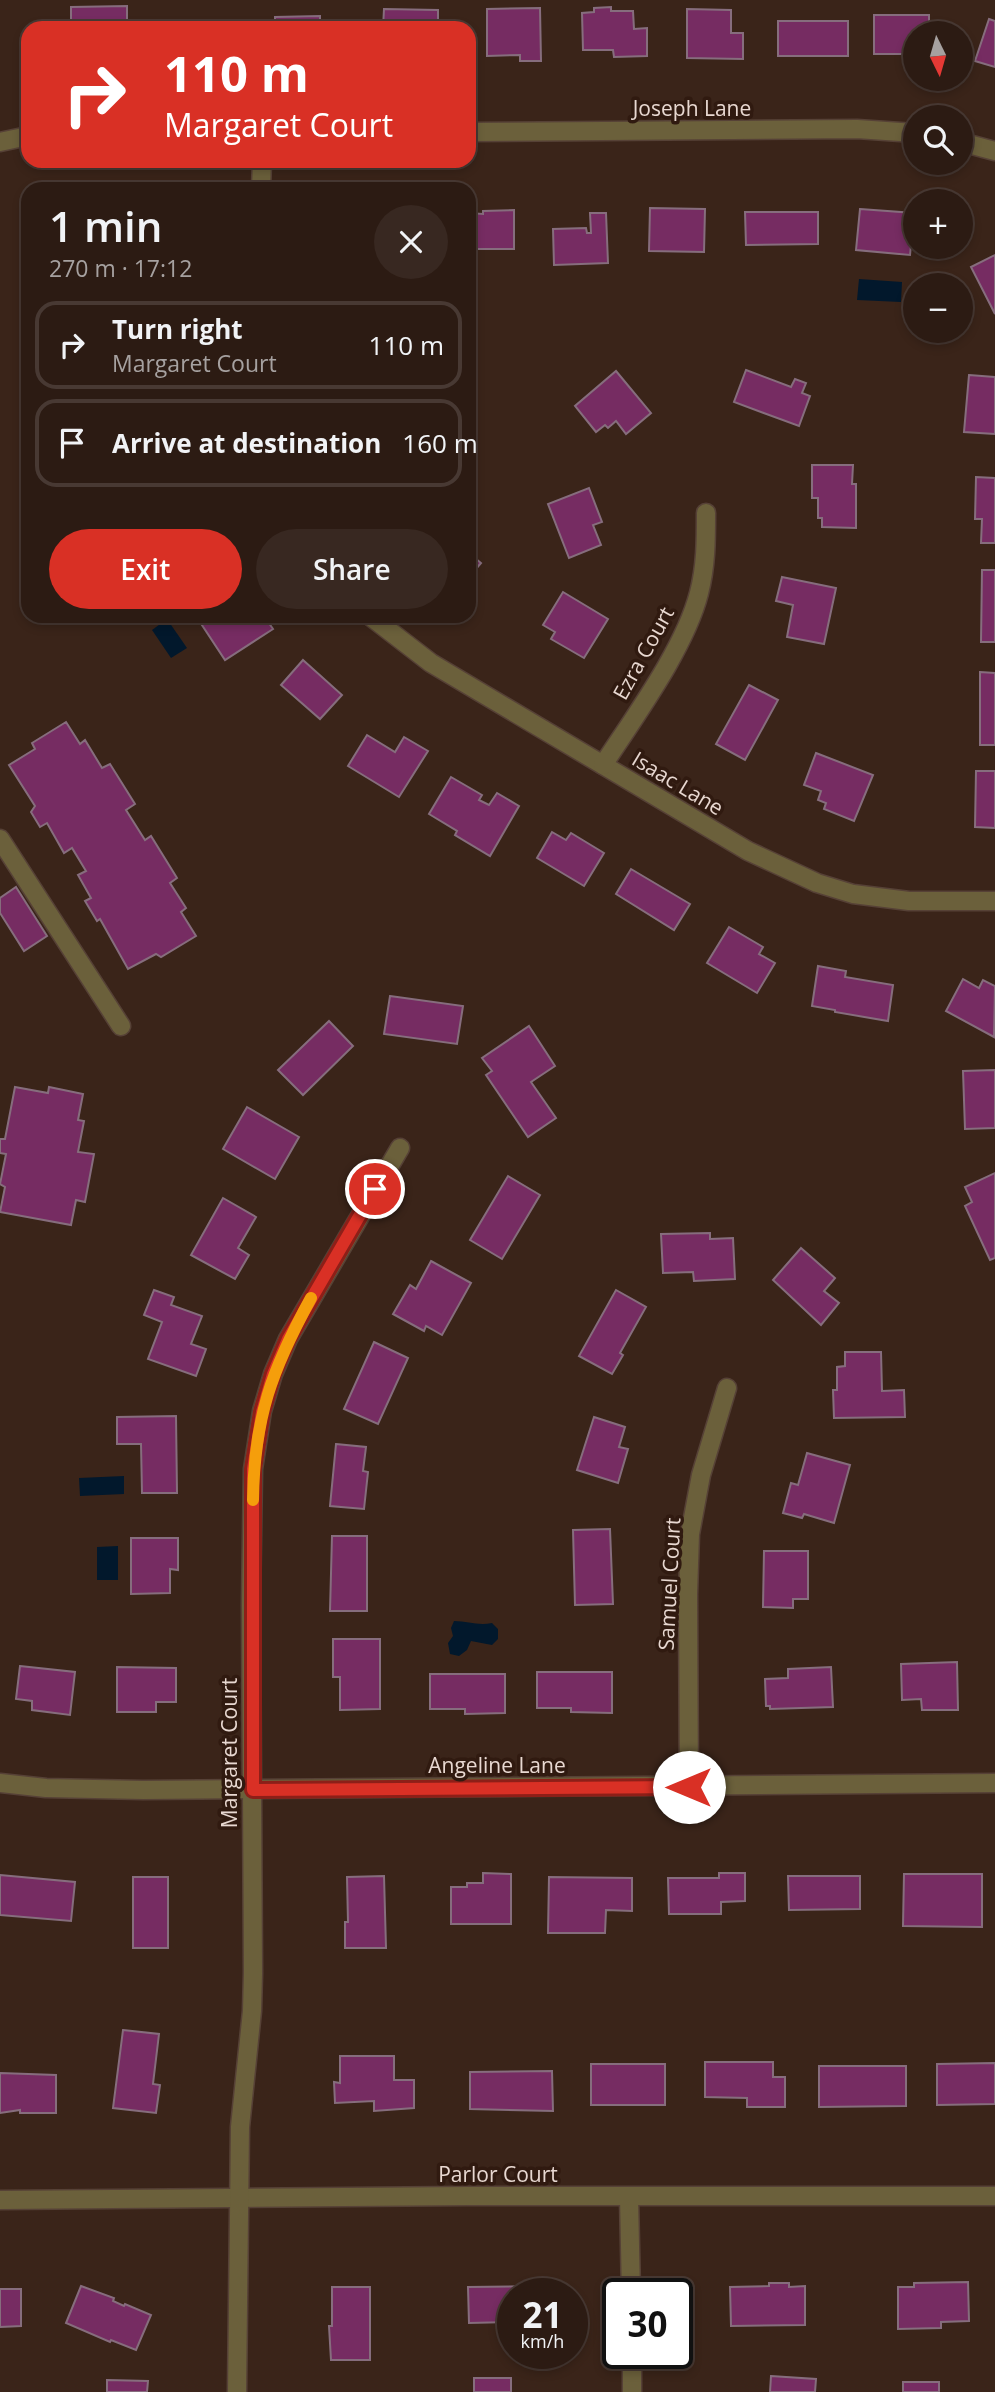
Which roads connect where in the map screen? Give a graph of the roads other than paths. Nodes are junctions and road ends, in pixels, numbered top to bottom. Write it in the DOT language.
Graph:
graph roads {
  1 [pos="476,132"];
  2 [pos="903,132"];
  3 [pos="21,138"];
  4 [pos="0,142"];
  5 [pos="973,145"];
  6 [pos="995,151"];
  7 [pos="706,513"];
  8 [pos="379,623"];
  9 [pos="603,765"];
  10 [pos="0,839"];
  11 [pos="995,901"];
  12 [pos="121,1026"];
  13 [pos="400,1148"];
  14 [pos="727,1388"];
  15 [pos="0,1783"];
  16 [pos="995,1783"];
  17 [pos="689,1787"];
  18 [pos="253,1790"];
  19 [pos="995,2196"];
  20 [pos="629,2197"];
  21 [pos="238,2198"];
  22 [pos="0,2200"];
  23 [pos="631,2278"];
  24 [pos="632,2369"];
  25 [pos="237,2392"];
  26 [pos="632,2392"];
  1 -- 2 [label="street, Joseph Lane"];
  3 -- 4 [label="street"];
  5 -- 6 [label="street"];
  7 -- 9 [label="street, Ezra Court"];
  8 -- 9 [label="street, Isaac Lane"];
  9 -- 11 [label="street, Isaac Lane"];
  10 -- 12 [label="street"];
  13 -- 18 [label="street, Margaret Court"];
  14 -- 17 [label="street, Samuel Court"];
  15 -- 18 [label="street, Angeline Lane"];
  16 -- 17 [label="street, Angeline Lane"];
  17 -- 18 [label="street, Angeline Lane"];
  18 -- 21 [label="street, Margaret Court"];
  19 -- 20 [label="street, Parlor Court"];
  20 -- 21 [label="street, Parlor Court"];
  20 -- 23 [label="street"];
  21 -- 22 [label="street, Parlor Court"];
  21 -- 25 [label="street, Margaret Court"];
  24 -- 26 [label="street"];
}
